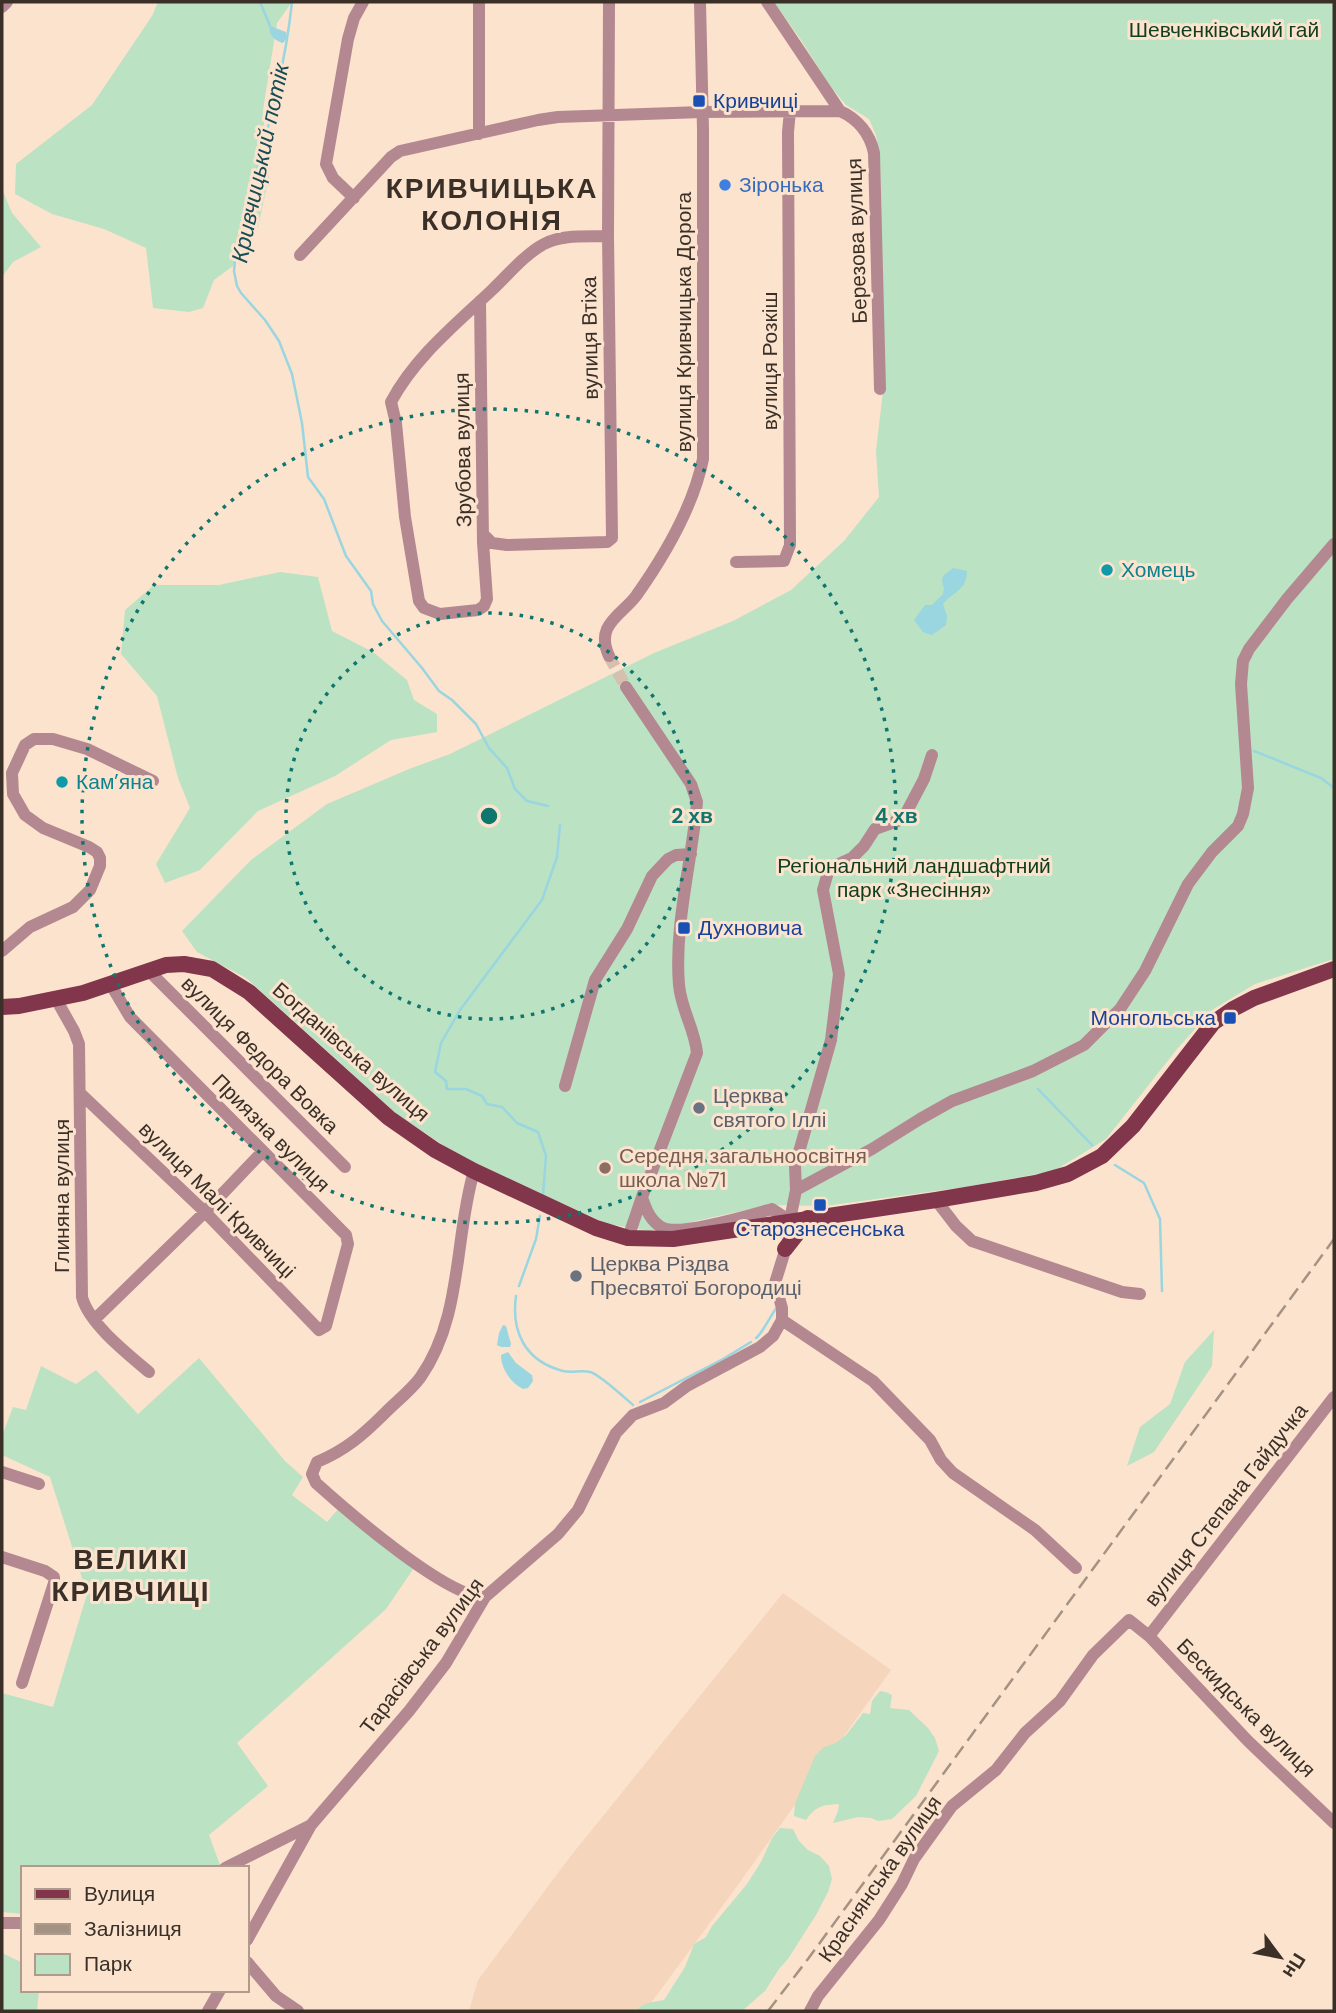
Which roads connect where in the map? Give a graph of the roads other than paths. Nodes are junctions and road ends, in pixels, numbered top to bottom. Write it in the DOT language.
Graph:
graph roads {
  1 [pos="7,2"];
  2 [pos="363,2"];
  3 [pos="479,2"];
  4 [pos="609,2"];
  5 [pos="701,2"];
  6 [pos="767,2"];
  7 [pos="2,7"];
  8 [pos="790,111"];
  9 [pos="840,111"];
  10 [pos="702,112"];
  11 [pos="609,115"];
  12 [pos="479,134"];
  13 [pos="354,198"];
  14 [pos="608,236"];
  15 [pos="300,255"];
  16 [pos="481,301"];
  17 [pos="880,389"];
  18 [pos="483,534"];
  19 [pos="1334,544"];
  20 [pos="736,562"];
  21 [pos="608,656"];
  22 [pos="626,687"];
  23 [pos="932,755"];
  24 [pos="153,781"];
  25 [pos="691,854"];
  26 [pos="2,951"];
  27 [pos="1334,969"];
  28 [pos="148,970"];
  29 [pos="111,985"];
  30 [pos="56,999"];
  31 [pos="2,1007"];
  32 [pos="565,1086"];
  33 [pos="80,1093"];
  34 [pos="263,1152"];
  35 [pos="345,1167"];
  36 [pos="474,1171"];
  37 [pos="796,1190"];
  38 [pos="642,1198"];
  39 [pos="936,1200"];
  40 [pos="205,1212"];
  41 [pos="808,1218"];
  42 [pos="790,1221"];
  43 [pos="765,1225"];
  44 [pos="628,1238"];
  45 [pos="785,1249"];
  46 [pos="1140,1294"];
  47 [pos="94,1319"];
  48 [pos="782,1320"];
  49 [pos="326,1326"];
  50 [pos="149,1372"];
  51 [pos="1334,1397"];
  52 [pos="2,1472"];
  53 [pos="39,1484"];
  54 [pos="2,1556"];
  55 [pos="1076,1568"];
  56 [pos="485,1597"];
  57 [pos="1129,1620"];
  58 [pos="1149,1636"];
  59 [pos="22,1683"];
  60 [pos="1334,1823"];
  61 [pos="311,1825"];
  62 [pos="229,1866"];
  63 [pos="2,1923"];
  64 [pos="21,1923"];
  65 [pos="248,1938"];
  66 [pos="248,1963"];
  67 [pos="218,1992"];
  68 [pos="208,2011"];
  69 [pos="298,2011"];
  70 [pos="810,2011"];
  1 -- 7 [label="street"];
  2 -- 13 [label="street"];
  3 -- 12 [label="street"];
  4 -- 11 [label="street, вулиця Втіха"];
  5 -- 10 [label="street, вулиця Кривчицька Дорога"];
  6 -- 9 [label="street, Березова вулиця"];
  8 -- 9 [label="street"];
  8 -- 10 [label="street"];
  8 -- 20 [label="street, вулиця Розкіш"];
  9 -- 17 [label="street, Березова вулиця"];
  10 -- 11 [label="street"];
  10 -- 21 [label="street, вулиця Кривчицька Дорога"];
  11 -- 12 [label="street"];
  11 -- 14 [label="street, вулиця Втіха"];
  12 -- 13 [label="street"];
  13 -- 15 [label="street"];
  14 -- 16 [label="street"];
  14 -- 18 [label="street, вулиця Втіха"];
  16 -- 18 [label="street, Зрубова вулиця"];
  16 -- 18 [label="street, Зрубова вулиця"];
  19 -- 37 [label="street"];
  22 -- 25 [label="street"];
  23 -- 37 [label="street"];
  24 -- 26 [label="street"];
  25 -- 32 [label="street"];
  25 -- 38 [label="street"];
  27 -- 39 [label="main road, Богданівська вулиця"];
  28 -- 29 [label="main road, Богданівська вулиця"];
  28 -- 35 [label="street, вулиця Федора Вовка"];
  28 -- 36 [label="main road, Богданівська вулиця"];
  29 -- 30 [label="main road, Богданівська вулиця"];
  29 -- 34 [label="street, Приязна вулиця"];
  30 -- 31 [label="main road, Богданівська вулиця"];
  30 -- 33 [label="street, Глиняна вулиця"];
  33 -- 40 [label="street, вулиця Малі Кривчиці"];
  33 -- 47 [label="street, Глиняна вулиця"];
  34 -- 40 [label="street"];
  34 -- 49 [label="street, Приязна вулиця"];
  36 -- 44 [label="main road, Богданівська вулиця"];
  36 -- 56 [label="street"];
  37 -- 42 [label="street"];
  38 -- 42 [label="street, Богданівська вулиця"];
  38 -- 44 [label="street"];
  39 -- 41 [label="main road, Богданівська вулиця"];
  39 -- 46 [label="street"];
  40 -- 47 [label="street"];
  40 -- 49 [label="street, вулиця Малі Кривчиці"];
  41 -- 42 [label="main road, Богданівська вулиця"];
  41 -- 45 [label="main road"];
  42 -- 43 [label="main road, Богданівська вулиця"];
  42 -- 45 [label="street"];
  43 -- 44 [label="main road, Богданівська вулиця"];
  43 -- 45 [label="main road"];
  45 -- 48 [label="street"];
  47 -- 50 [label="street, Глиняна вулиця"];
  48 -- 55 [label="street"];
  48 -- 56 [label="street, Тарасівська вулиця"];
  51 -- 58 [label="street, вулиця Степана Гайдучка"];
  52 -- 53 [label="street"];
  54 -- 59 [label="street"];
  56 -- 61 [label="street, Тарасівська вулиця"];
  57 -- 58 [label="street, Бескидська вулиця"];
  57 -- 70 [label="street, Краснянська вулиця"];
  58 -- 60 [label="street, Бескидська вулиця"];
  61 -- 62 [label="street"];
  61 -- 65 [label="street, Тарасівська вулиця"];
  63 -- 64 [label="street"];
  66 -- 69 [label="street"];
  67 -- 68 [label="street"];
}
